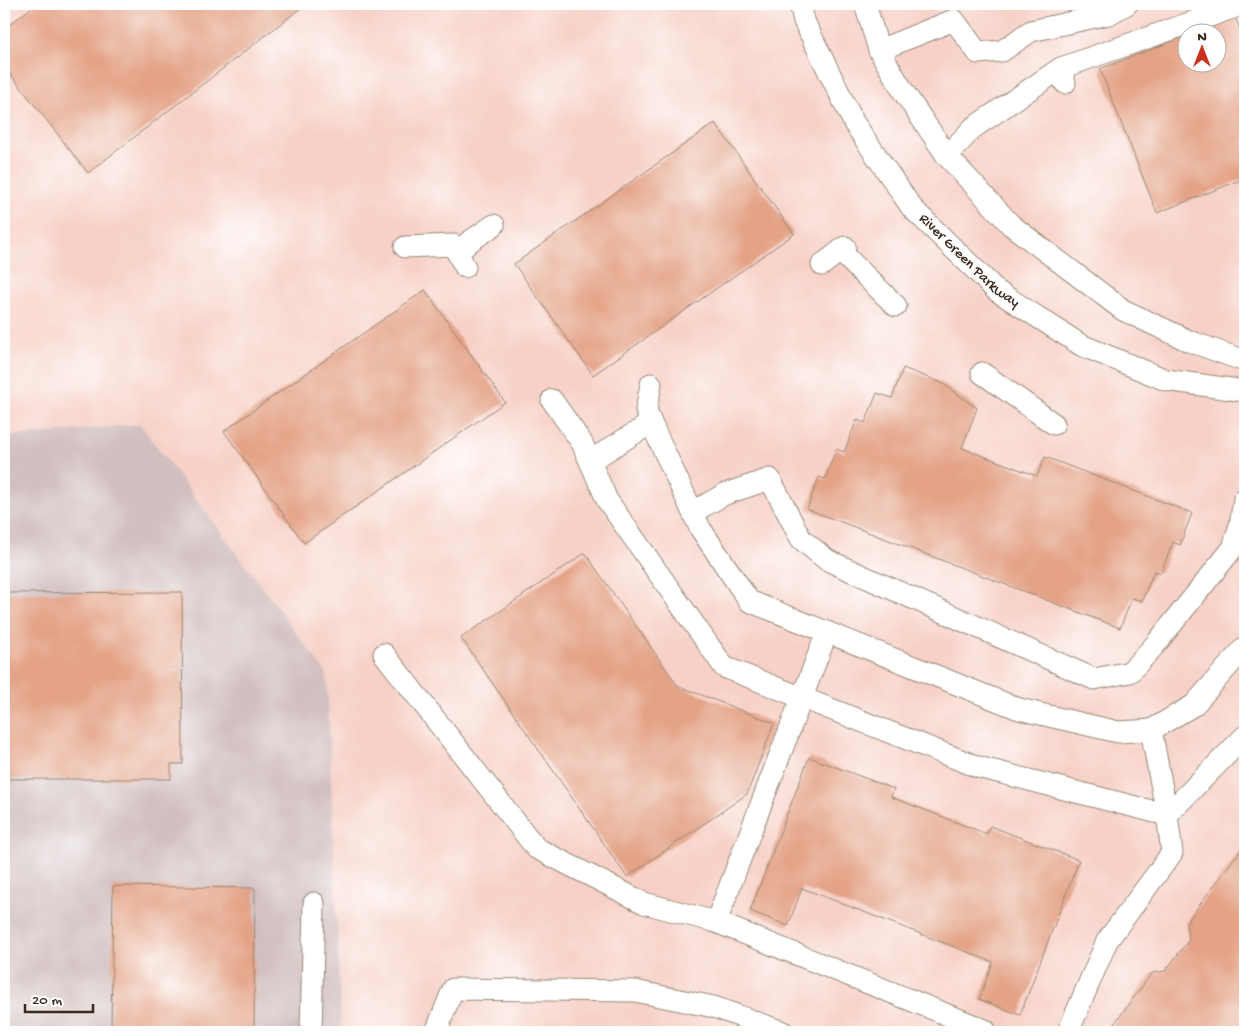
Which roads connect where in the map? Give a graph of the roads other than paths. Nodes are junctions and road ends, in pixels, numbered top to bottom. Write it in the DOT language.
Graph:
graph roads {
  1 [pos="800,4"];
  2 [pos="865,4"];
  3 [pos="1127,4"];
  4 [pos="1244,4"];
  5 [pos="879,50"];
  6 [pos="948,156"];
  7 [pos="494,224"];
  8 [pos="406,247"];
  9 [pos="822,265"];
  10 [pos="896,306"];
  11 [pos="1245,361"];
  12 [pos="982,373"];
  13 [pos="651,384"];
  14 [pos="1245,391"];
  15 [pos="552,400"];
  16 [pos="651,423"];
  17 [pos="1054,424"];
  18 [pos="590,461"];
  19 [pos="1244,499"];
  20 [pos="693,512"];
  21 [pos="827,632"];
  22 [pos="1245,647"];
  23 [pos="384,654"];
  24 [pos="802,697"];
  25 [pos="1151,730"];
  26 [pos="1245,736"];
  27 [pos="1167,816"];
  28 [pos="314,903"];
  29 [pos="716,922"];
  30 [pos="985,1030"];
  31 [pos="311,1032"];
  32 [pos="436,1032"];
  33 [pos="783,1032"];
  34 [pos="1068,1032"];
  1 -- 14 [label="street, River Green Parkway"];
  2 -- 5 [label="street"];
  3 -- 5 [label="street"];
  4 -- 6 [label="street"];
  5 -- 6 [label="street"];
  6 -- 11 [label="street"];
  7 -- 8 [label="street"];
  9 -- 10 [label="street"];
  12 -- 17 [label="street"];
  13 -- 16 [label="street"];
  15 -- 18 [label="street"];
  16 -- 18 [label="street"];
  16 -- 20 [label="street"];
  18 -- 24 [label="street"];
  19 -- 20 [label="street"];
  20 -- 21 [label="street"];
  21 -- 24 [label="street"];
  21 -- 25 [label="street"];
  22 -- 25 [label="street"];
  23 -- 29 [label="street"];
  24 -- 27 [label="street"];
  24 -- 29 [label="street"];
  25 -- 27 [label="street"];
  26 -- 27 [label="street"];
  27 -- 34 [label="street"];
  28 -- 31 [label="street"];
  29 -- 30 [label="street"];
  32 -- 33 [label="street"];
}
